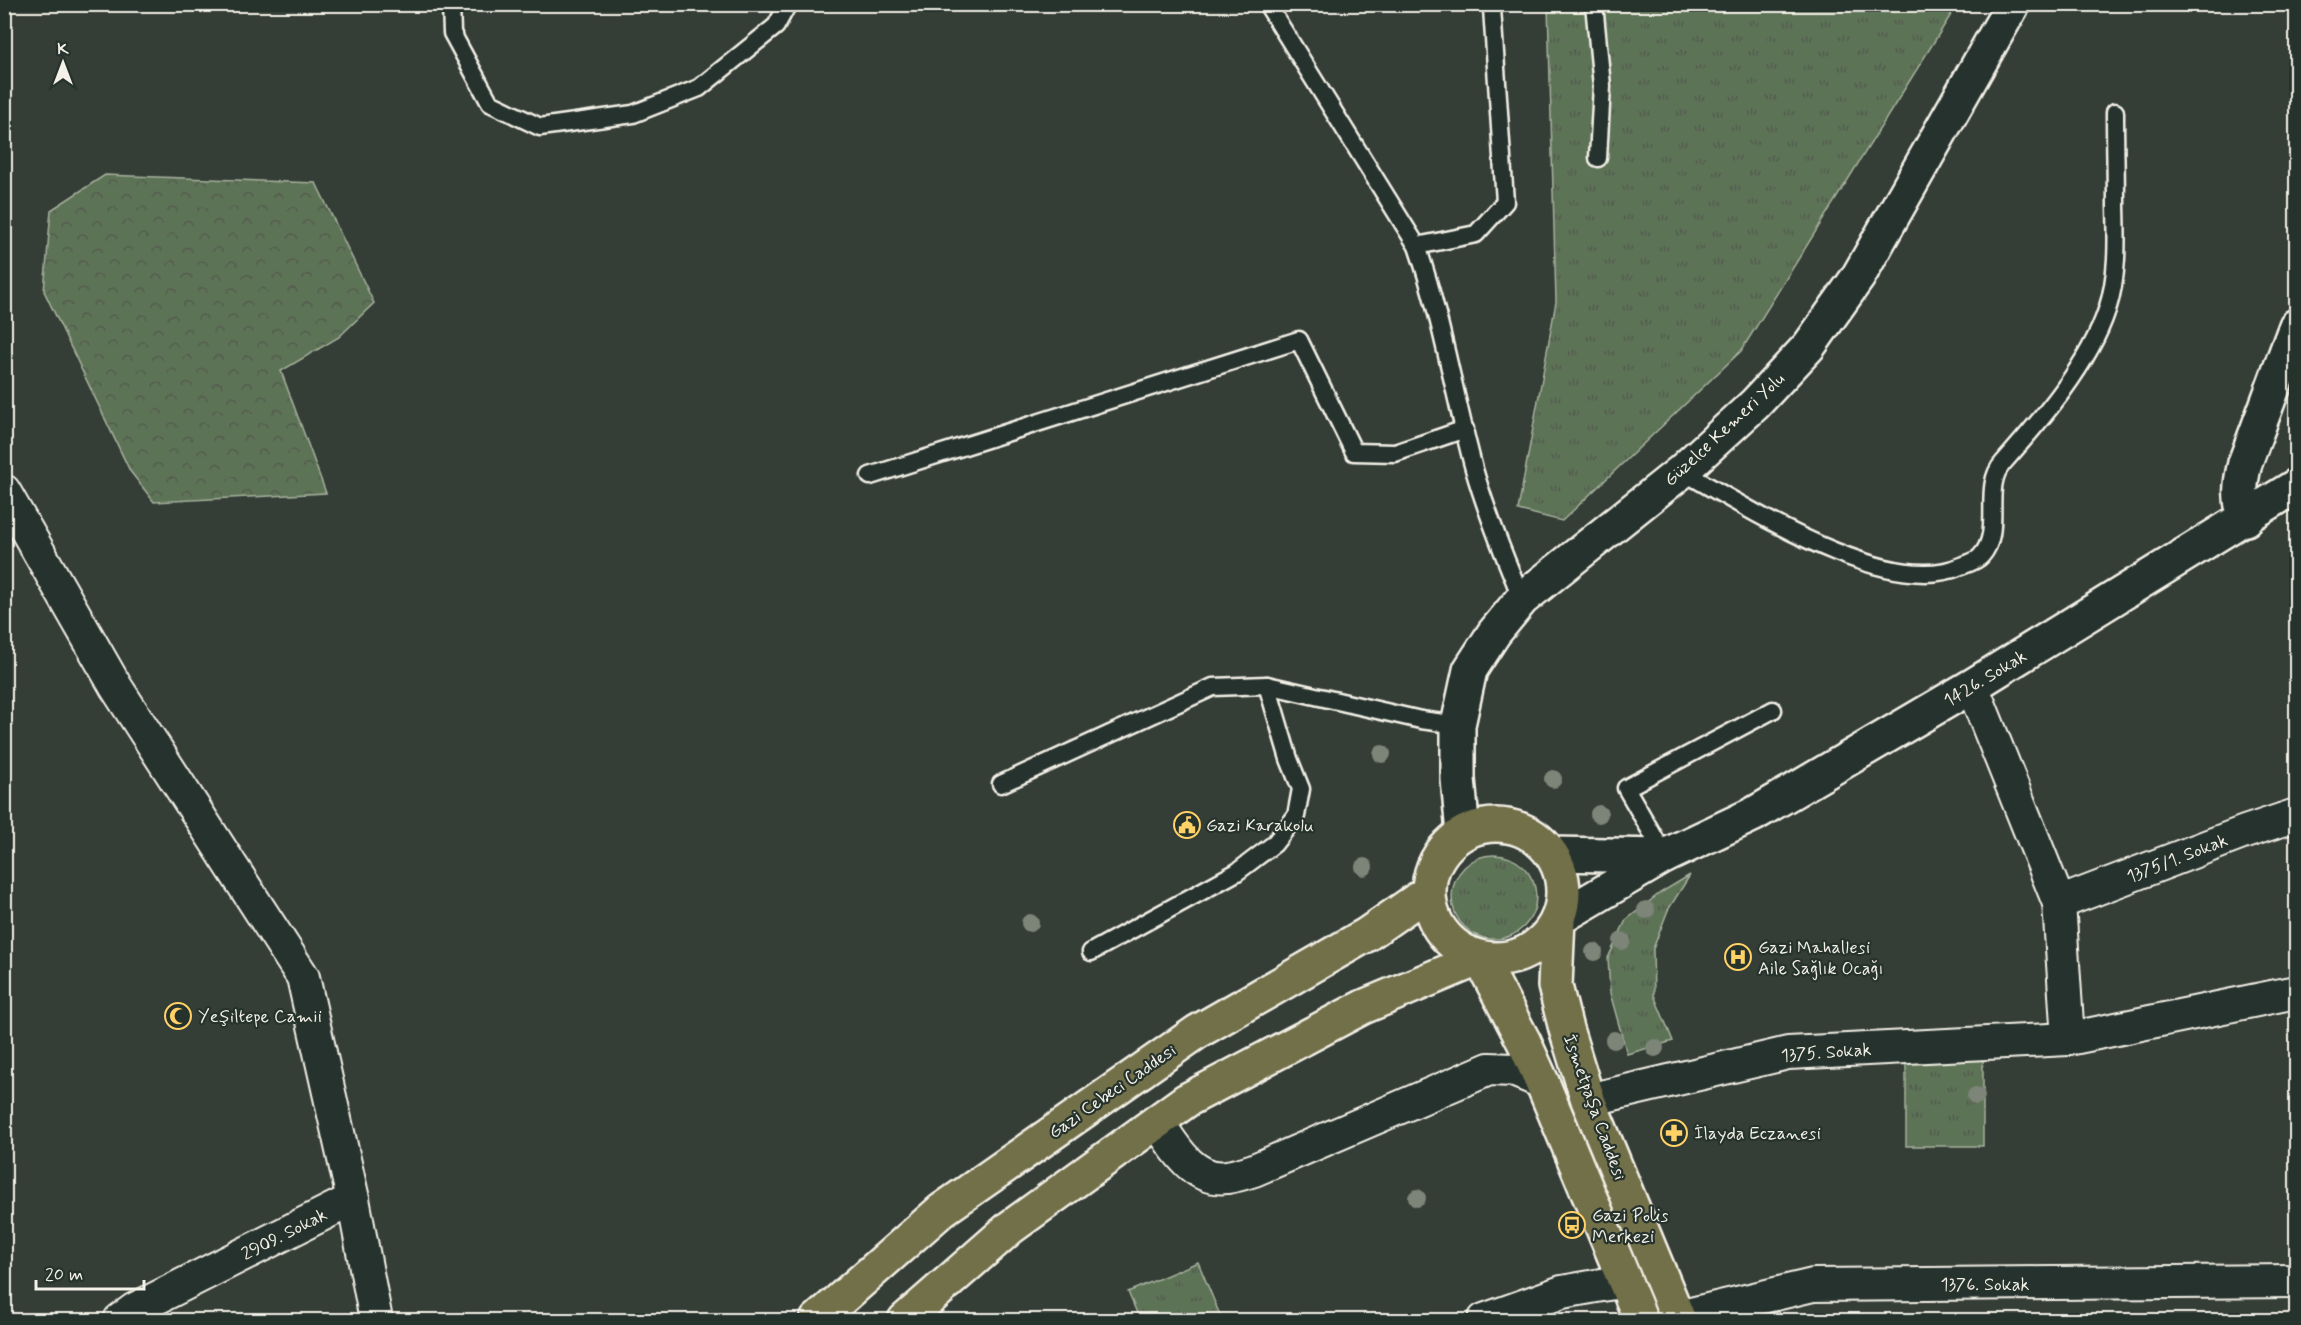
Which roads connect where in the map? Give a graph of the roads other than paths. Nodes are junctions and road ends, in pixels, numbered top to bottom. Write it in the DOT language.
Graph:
graph roads {
  1 [pos="451,4"];
  2 [pos="788,4"];
  3 [pos="1267,4"];
  4 [pos="1594,4"];
  5 [pos="2013,4"];
  6 [pos="1492,8"];
  7 [pos="2115,112"];
  8 [pos="1598,158"];
  9 [pos="1417,246"];
  10 [pos="2296,326"];
  11 [pos="1465,429"];
  12 [pos="1682,471"];
  13 [pos="870,476"];
  14 [pos="2296,486"];
  15 [pos="4,490"];
  16 [pos="2246,519"];
  17 [pos="1522,599"];
  18 [pos="1268,685"];
  19 [pos="1972,686"];
  20 [pos="1773,710"];
  21 [pos="1458,725"];
  22 [pos="1001,784"];
  23 [pos="2296,814"];
  24 [pos="1463,834"];
  25 [pos="1552,854"];
  26 [pos="1665,856"];
  27 [pos="1428,892"];
  28 [pos="2059,903"];
  29 [pos="1558,919"];
  30 [pos="1091,952"];
  31 [pos="1480,958"];
  32 [pos="2296,992"];
  33 [pos="2068,1039"];
  34 [pos="1542,1082"];
  35 [pos="1588,1100"];
  36 [pos="1157,1122"];
  37 [pos="353,1199"];
  38 [pos="1625,1281"];
  39 [pos="2296,1281"];
  40 [pos="131,1317"];
  41 [pos="1679,1319"];
  42 [pos="376,1320"];
  43 [pos="817,1320"];
  44 [pos="905,1320"];
  45 [pos="1484,1320"];
  46 [pos="1641,1320"];
  1 -- 2 [label="lane"];
  3 -- 9 [label="lane"];
  4 -- 8 [label="lane"];
  5 -- 12 [label="main road, Güzelce Kemeri Yolu"];
  6 -- 9 [label="lane"];
  7 -- 12 [label="lane"];
  9 -- 11 [label="lane"];
  10 -- 16 [label="main road"];
  11 -- 13 [label="lane"];
  11 -- 17 [label="lane"];
  12 -- 17 [label="main road, Güzelce Kemeri Yolu"];
  14 -- 16 [label="main road, 1426. Sokak"];
  15 -- 37 [label="street"];
  16 -- 19 [label="main road, 1426. Sokak"];
  17 -- 21 [label="main road, Güzelce Kemeri Yolu"];
  18 -- 21 [label="lane"];
  18 -- 22 [label="lane"];
  18 -- 30 [label="lane"];
  19 -- 26 [label="main road, 1426. Sokak"];
  19 -- 28 [label="street"];
  20 -- 26 [label="lane"];
  21 -- 24 [label="main road, Güzelce Kemeri Yolu"];
  23 -- 28 [label="street, 1375/1. Sokak"];
  24 -- 25 [label="main road"];
  24 -- 27 [label="main road"];
  25 -- 26 [label="main road"];
  25 -- 29 [label="main road"];
  26 -- 29 [label="main road, 1426. Sokak"];
  27 -- 31 [label="main road"];
  27 -- 43 [label="main road, Gazi Cebeci Caddesi"];
  28 -- 33 [label="street"];
  29 -- 31 [label="main road"];
  29 -- 35 [label="main road, İsmetpaşa Caddesi"];
  31 -- 34 [label="main road, İsmetpaşa Caddesi"];
  31 -- 36 [label="main road"];
  32 -- 33 [label="street, 1375. Sokak"];
  33 -- 35 [label="street, 1375. Sokak"];
  34 -- 36 [label="street"];
  34 -- 38 [label="main road, İsmetpaşa Caddesi"];
  35 -- 41 [label="main road, İsmetpaşa Caddesi"];
  36 -- 44 [label="main road"];
  37 -- 40 [label="street, 2909. Sokak"];
  37 -- 42 [label="street"];
  38 -- 45 [label="street"];
  38 -- 46 [label="main road, İsmetpaşa Caddesi"];
  39 -- 41 [label="street, 1376. Sokak"];
}
